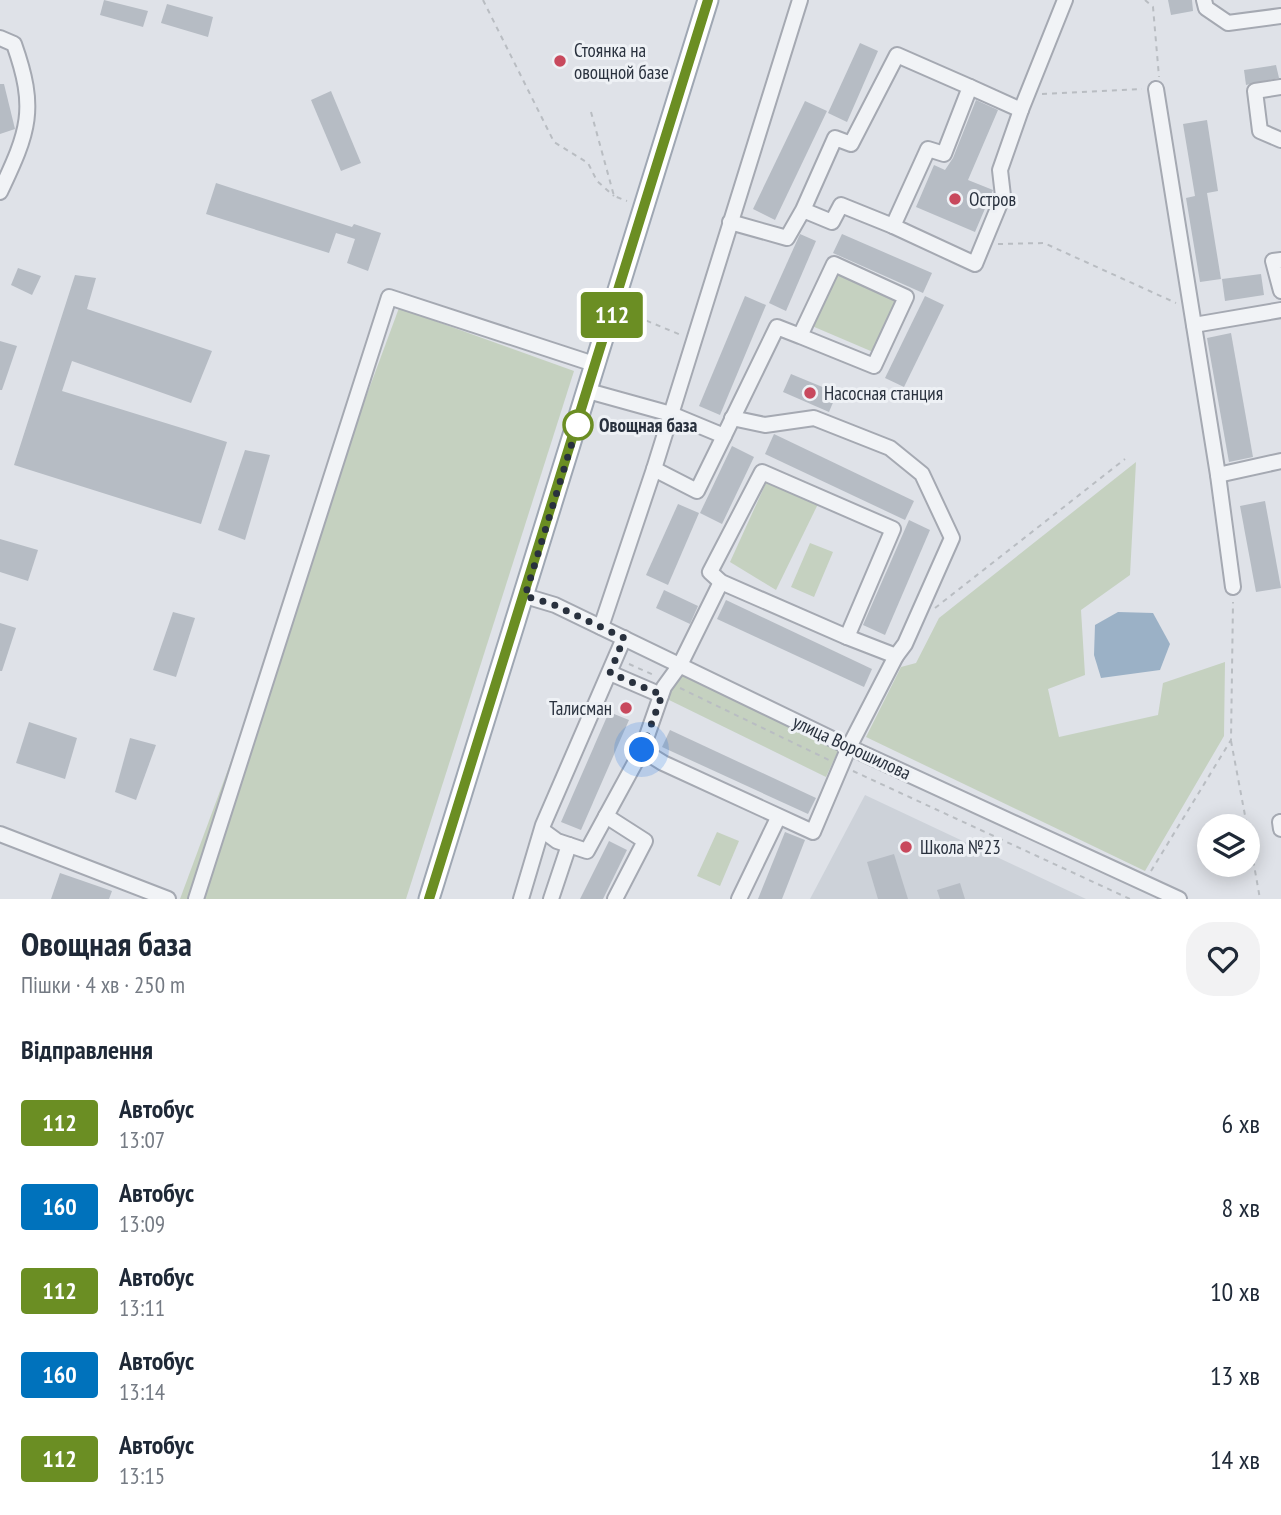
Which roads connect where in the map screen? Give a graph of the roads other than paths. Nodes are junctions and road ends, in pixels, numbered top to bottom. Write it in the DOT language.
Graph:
graph roads {
  1 [pos="708,0"];
  2 [pos="800,0"];
  3 [pos="1065,0"];
  4 [pos="1205,0"];
  5 [pos="1281,16"];
  6 [pos="0,38"];
  7 [pos="970,87"];
  8 [pos="1281,88"];
  9 [pos="1156,89"];
  10 [pos="1021,110"];
  11 [pos="1281,140"];
  12 [pos="0,191"];
  13 [pos="803,210"];
  14 [pos="730,222"];
  15 [pos="893,226"];
  16 [pos="1281,260"];
  17 [pos="1281,291"];
  18 [pos="1281,310"];
  19 [pos="1194,325"];
  20 [pos="800,336"];
  21 [pos="597,365"];
  22 [pos="588,391"];
  23 [pos="671,414"];
  24 [pos="732,418"];
  25 [pos="724,436"];
  26 [pos="1281,461"];
  27 [pos="654,469"];
  28 [pos="1218,475"];
  29 [pos="721,582"];
  30 [pos="1233,587"];
  31 [pos="525,596"];
  32 [pos="601,627"];
  33 [pos="847,637"];
  34 [pos="624,638"];
  35 [pos="896,656"];
  36 [pos="680,665"];
  37 [pos="610,673"];
  38 [pos="665,688"];
  39 [pos="849,747"];
  40 [pos="642,750"];
  41 [pos="606,816"];
  42 [pos="778,818"];
  43 [pos="542,830"];
  44 [pos="0,834"];
  45 [pos="569,845"];
  46 [pos="168,899"];
  47 [pos="196,899"];
  48 [pos="429,899"];
  49 [pos="521,899"];
  50 [pos="551,899"];
  51 [pos="615,899"];
  52 [pos="739,899"];
  53 [pos="1179,899"];
  1 -- 21 [label="main road"];
  2 -- 14 [label="street"];
  3 -- 10 [label="street"];
  4 -- 5 [label="street"];
  6 -- 12 [label="street"];
  7 -- 10 [label="street"];
  7 -- 13 [label="street"];
  7 -- 15 [label="street"];
  8 -- 11 [label="street"];
  9 -- 19 [label="street"];
  10 -- 15 [label="street"];
  13 -- 14 [label="street"];
  13 -- 15 [label="street"];
  14 -- 23 [label="street"];
  16 -- 17 [label="street"];
  18 -- 19 [label="street"];
  19 -- 28 [label="street"];
  20 -- 20 [label="street"];
  20 -- 24 [label="street"];
  21 -- 22 [label="main road"];
  21 -- 47 [label="street"];
  22 -- 23 [label="street"];
  22 -- 31 [label="main road"];
  23 -- 25 [label="street"];
  23 -- 27 [label="street"];
  24 -- 25 [label="street"];
  24 -- 35 [label="street"];
  25 -- 27 [label="street"];
  26 -- 28 [label="street"];
  27 -- 32 [label="street"];
  28 -- 30 [label="street"];
  29 -- 33 [label="street"];
  29 -- 33 [label="street"];
  29 -- 36 [label="street"];
  31 -- 32 [label="street, улица Ворошилова"];
  31 -- 48 [label="main road"];
  32 -- 34 [label="street, улица Ворошилова"];
  33 -- 35 [label="street"];
  34 -- 36 [label="street, улица Ворошилова"];
  34 -- 37 [label="street"];
  35 -- 39 [label="street"];
  36 -- 38 [label="street"];
  36 -- 39 [label="street, улица Ворошилова"];
  37 -- 38 [label="street"];
  37 -- 43 [label="street"];
  38 -- 40 [label="street"];
  39 -- 42 [label="street"];
  39 -- 53 [label="street, улица Ворошилова"];
  40 -- 41 [label="street"];
  40 -- 42 [label="street"];
  41 -- 45 [label="street"];
  41 -- 51 [label="street"];
  42 -- 52 [label="street"];
  43 -- 45 [label="street"];
  43 -- 49 [label="street"];
  44 -- 46 [label="street"];
  45 -- 50 [label="street"];
}
